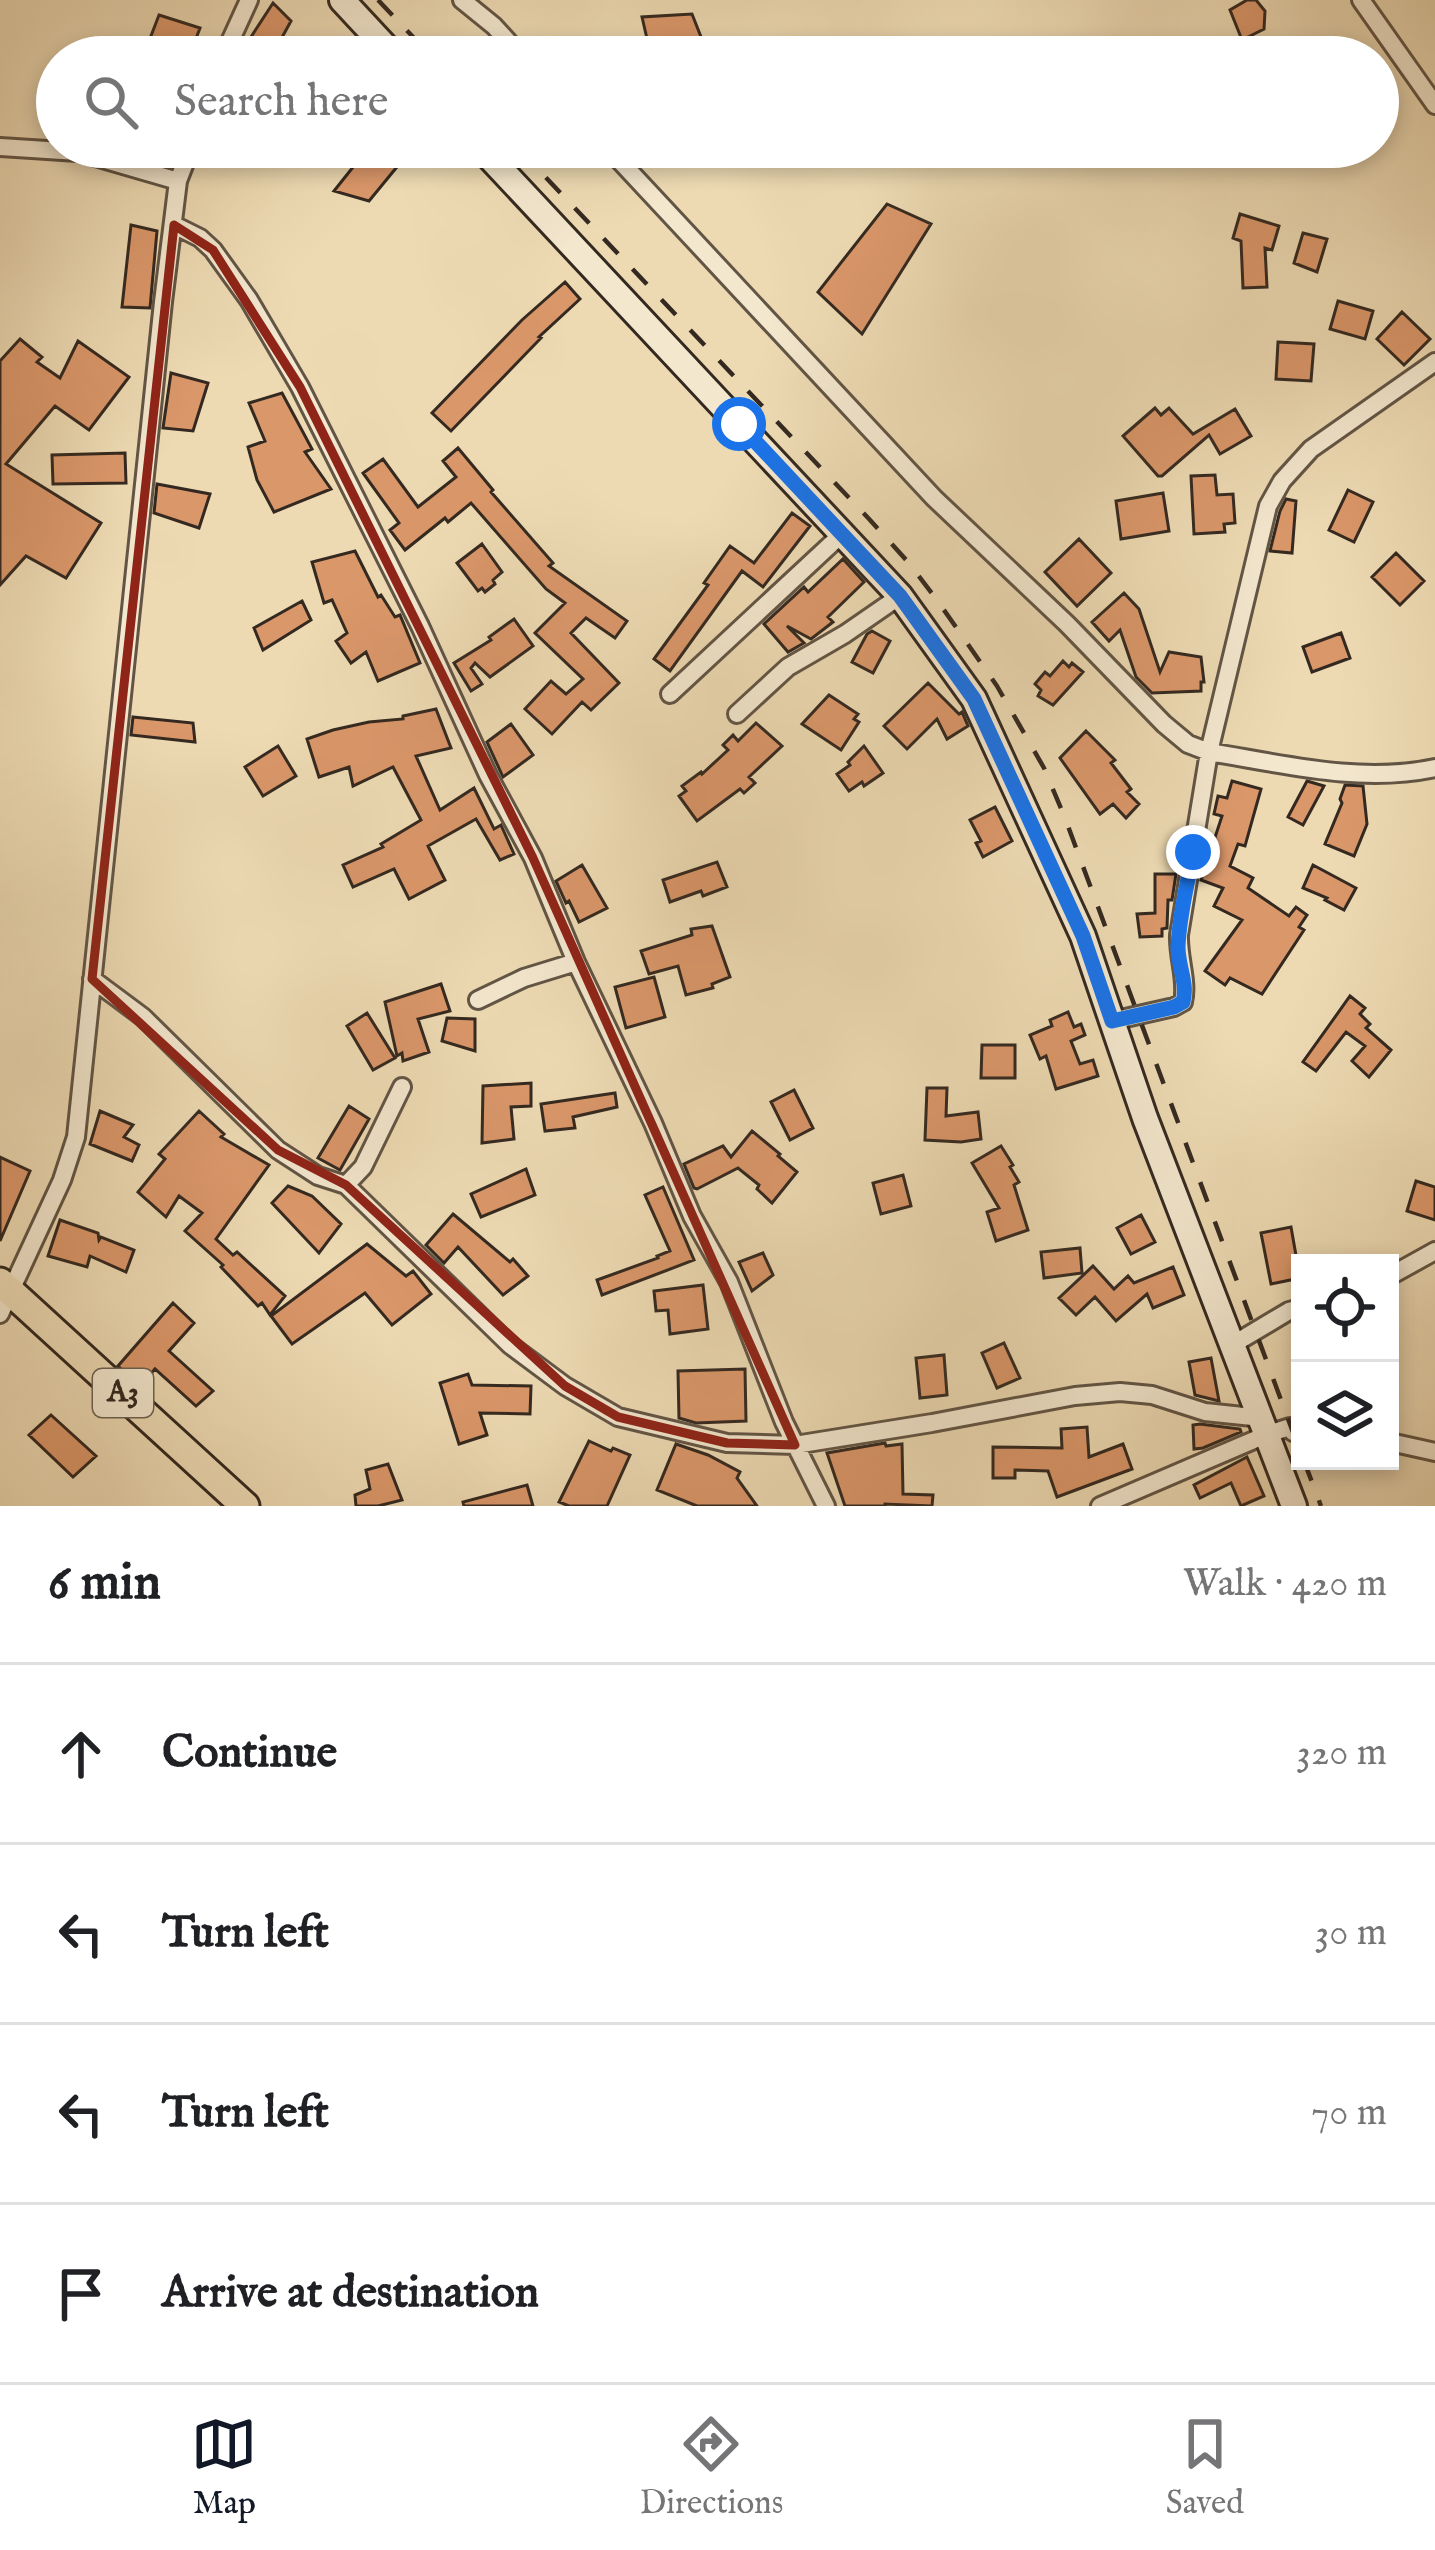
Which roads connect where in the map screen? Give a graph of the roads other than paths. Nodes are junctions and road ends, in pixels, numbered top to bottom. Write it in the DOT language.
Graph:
graph roads {
  1 [pos="249,0"];
  2 [pos="342,0"];
  3 [pos="462,0"];
  4 [pos="1361,0"];
  5 [pos="233,36"];
  6 [pos="375,36"];
  7 [pos="503,36"];
  8 [pos="1386,36"];
  9 [pos="1399,54"];
  10 [pos="1435,105"];
  11 [pos="0,147"];
  12 [pos="36,149"];
  13 [pos="133,168"];
  14 [pos="183,168"];
  15 [pos="500,168"];
  16 [pos="627,168"];
  17 [pos="178,181"];
  18 [pos="174,225"];
  19 [pos="1435,362"];
  20 [pos="843,533"];
  21 [pos="900,596"];
  22 [pos="670,694"];
  23 [pos="736,714"];
  24 [pos="1209,752"];
  25 [pos="1435,768"];
  26 [pos="576,962"];
  27 [pos="92,980"];
  28 [pos="478,1000"];
  29 [pos="1112,1021"];
  30 [pos="402,1087"];
  31 [pos="346,1185"];
  32 [pos="1435,1251"];
  33 [pos="1399,1271"];
  34 [pos="3,1300"];
  35 [pos="1291,1310"];
  36 [pos="1232,1345"];
  37 [pos="1265,1426"];
  38 [pos="1291,1429"];
  39 [pos="1399,1444"];
  40 [pos="795,1445"];
  41 [pos="1435,1452"];
  42 [pos="226,1506"];
  43 [pos="245,1506"];
  44 [pos="826,1506"];
  45 [pos="1100,1506"];
  46 [pos="1294,1506"];
  1 -- 5 [label="street"];
  2 -- 6 [label="street"];
  3 -- 7 [label="street"];
  4 -- 8 [label="street"];
  9 -- 10 [label="street"];
  11 -- 12 [label="street"];
  13 -- 17 [label="street"];
  14 -- 17 [label="street"];
  15 -- 20 [label="street"];
  16 -- 24 [label="street"];
  17 -- 18 [label="street"];
  18 -- 26 [label="street"];
  18 -- 27 [label="street"];
  19 -- 24 [label="street"];
  20 -- 21 [label="street"];
  20 -- 22 [label="street"];
  21 -- 23 [label="street"];
  21 -- 29 [label="street"];
  24 -- 25 [label="street"];
  24 -- 29 [label="street"];
  26 -- 28 [label="street"];
  26 -- 40 [label="street"];
  27 -- 31 [label="street"];
  27 -- 34 [label="street"];
  29 -- 36 [label="street"];
  30 -- 31 [label="street"];
  31 -- 40 [label="street"];
  32 -- 33 [label="street"];
  34 -- 42 [label="main road, A3"];
  34 -- 43 [label="main road, A3"];
  35 -- 36 [label="street"];
  36 -- 37 [label="street"];
  37 -- 38 [label="street"];
  37 -- 40 [label="street"];
  37 -- 45 [label="street"];
  37 -- 46 [label="street"];
  39 -- 41 [label="street"];
  40 -- 44 [label="street"];
}
